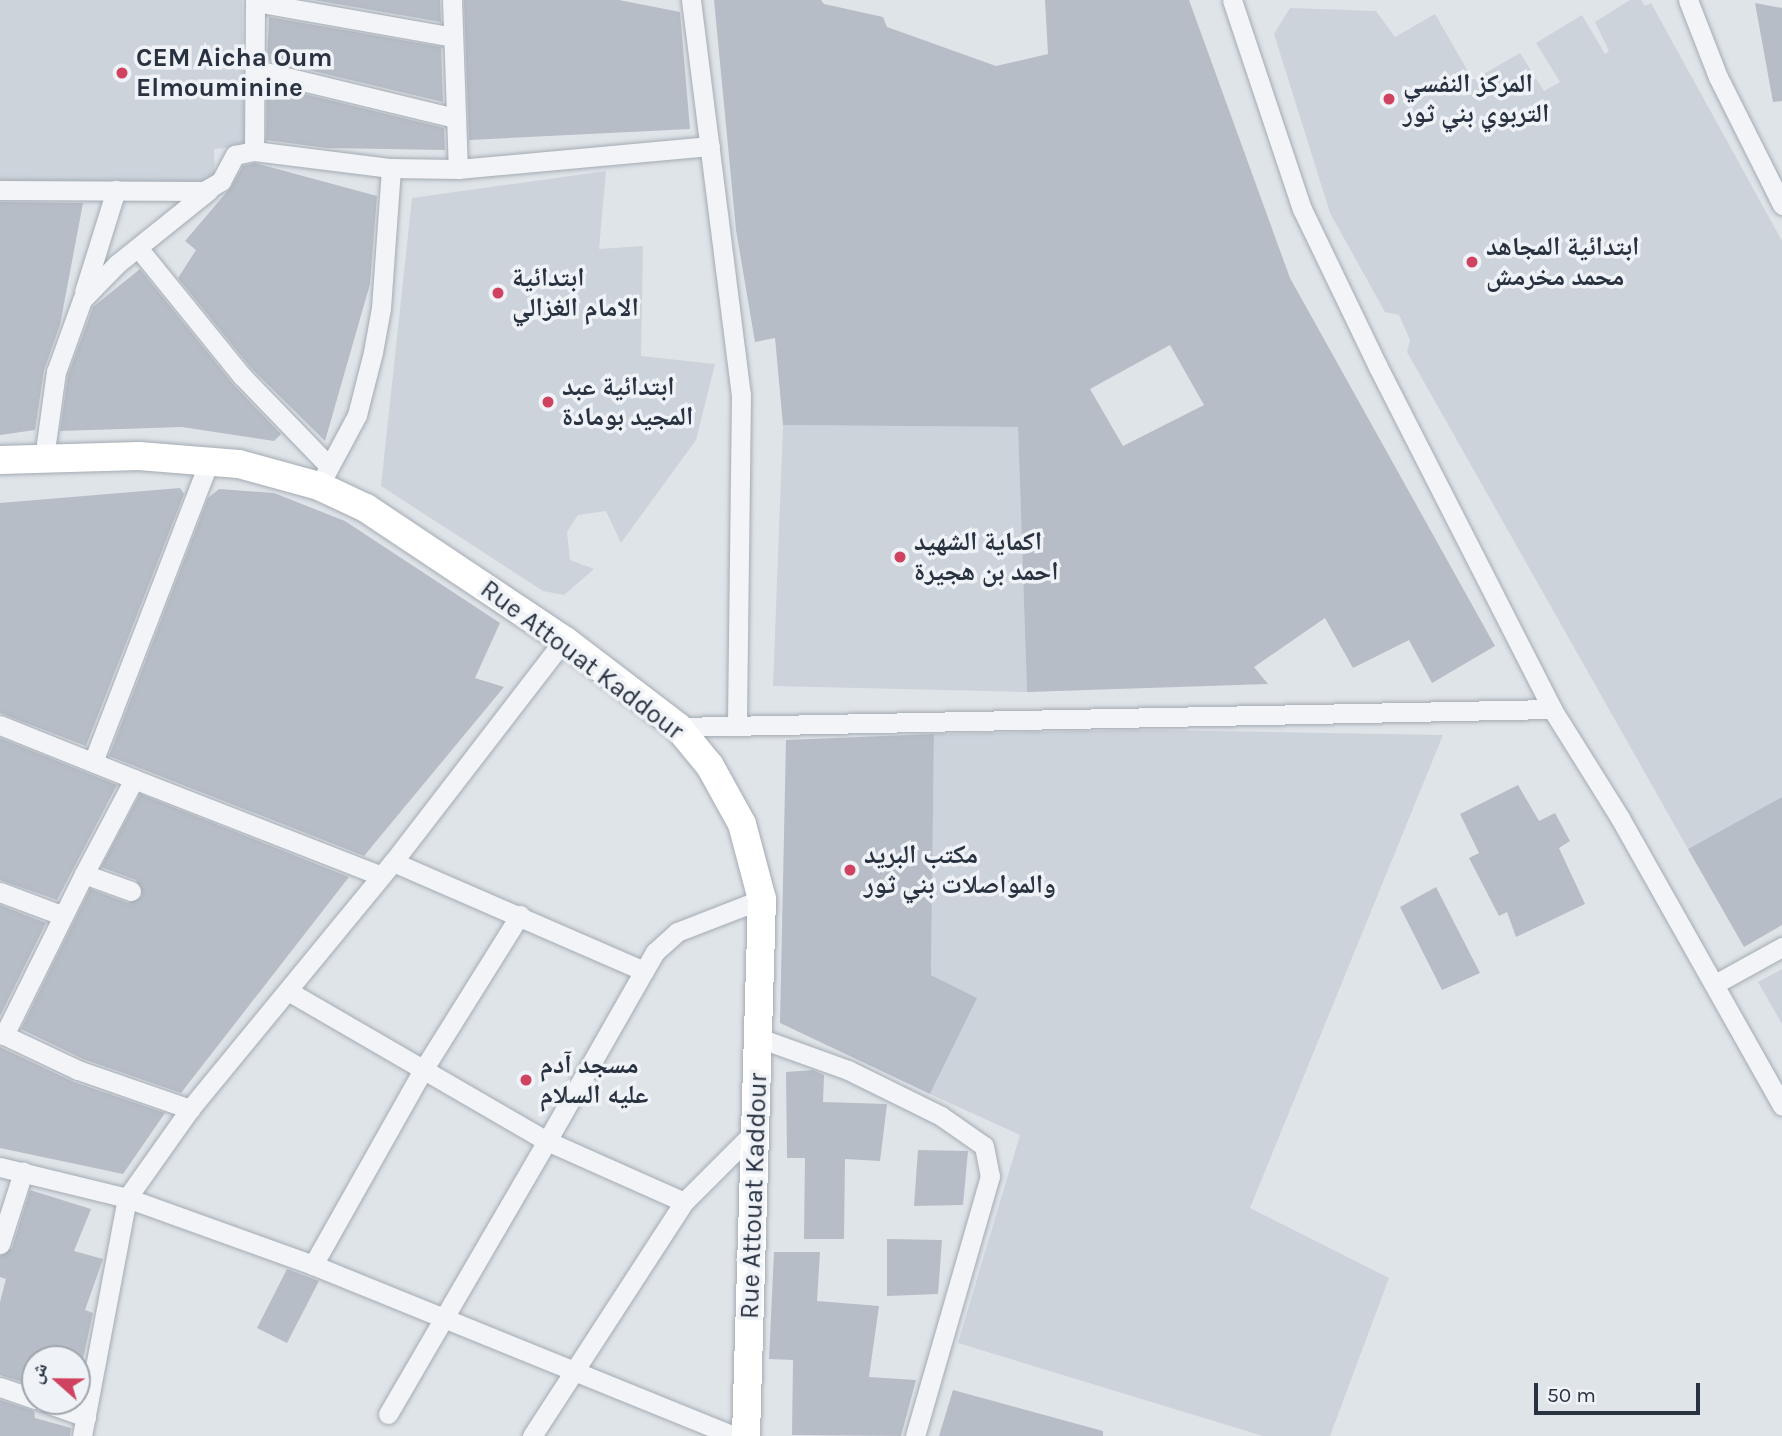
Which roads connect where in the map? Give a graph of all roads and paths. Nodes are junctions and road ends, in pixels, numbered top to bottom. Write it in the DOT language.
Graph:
graph roads {
  1 [pos="452,0"];
  2 [pos="691,0"];
  3 [pos="1232,0"];
  4 [pos="1688,0"];
  5 [pos="255,1"];
  6 [pos="453,37"];
  7 [pos="257,69"];
  8 [pos="456,118"];
  9 [pos="710,146"];
  10 [pos="254,151"];
  11 [pos="391,168"];
  12 [pos="457,169"];
  13 [pos="0,190"];
  14 [pos="116,190"];
  15 [pos="209,190"];
  16 [pos="1782,205"];
  17 [pos="139,249"];
  18 [pos="82,300"];
  19 [pos="44,458"];
  20 [pos="0,460"];
  21 [pos="209,462"];
  22 [pos="324,476"];
  23 [pos="564,640"];
  24 [pos="1552,709"];
  25 [pos="0,725"];
  26 [pos="737,726"];
  27 [pos="678,727"];
  28 [pos="93,762"];
  29 [pos="134,779"];
  30 [pos="387,869"];
  31 [pos="84,874"];
  32 [pos="131,891"];
  33 [pos="0,892"];
  34 [pos="762,899"];
  35 [pos="61,915"];
  36 [pos="520,915"];
  37 [pos="1782,947"];
  38 [pos="644,971"];
  39 [pos="1715,984"];
  40 [pos="288,991"];
  41 [pos="759,1038"];
  42 [pos="2,1040"];
  43 [pos="423,1070"];
  44 [pos="1782,1106"];
  45 [pos="190,1109"];
  46 [pos="757,1129"];
  47 [pos="547,1141"];
  48 [pos="0,1167"];
  49 [pos="23,1172"];
  50 [pos="127,1198"];
  51 [pos="684,1202"];
  52 [pos="0,1244"];
  53 [pos="313,1265"];
  54 [pos="445,1317"];
  55 [pos="574,1370"];
  56 [pos="0,1387"];
  57 [pos="21,1394"];
  58 [pos="388,1414"];
  59 [pos="64,1415"];
  60 [pos="84,1427"];
  61 [pos="532,1436"];
  62 [pos="735,1436"];
  63 [pos="746,1436"];
  64 [pos="915,1436"];
  1 -- 6 [label="street"];
  2 -- 9 [label="street"];
  3 -- 24 [label="street"];
  4 -- 16 [label="street"];
  5 -- 6 [label="street"];
  5 -- 7 [label="street"];
  6 -- 8 [label="street"];
  7 -- 8 [label="street"];
  7 -- 10 [label="street"];
  8 -- 12 [label="street"];
  9 -- 12 [label="street"];
  9 -- 26 [label="street"];
  10 -- 11 [label="street"];
  10 -- 15 [label="street"];
  11 -- 12 [label="street"];
  11 -- 22 [label="street"];
  13 -- 14 [label="street"];
  14 -- 15 [label="street"];
  14 -- 18 [label="street"];
  15 -- 17 [label="street"];
  17 -- 18 [label="street"];
  17 -- 22 [label="street"];
  18 -- 19 [label="street"];
  19 -- 20 [label="street, Rue Attouat Kaddour"];
  19 -- 21 [label="street, Rue Attouat Kaddour"];
  21 -- 22 [label="street, Rue Attouat Kaddour"];
  21 -- 28 [label="street"];
  22 -- 23 [label="street, Rue Attouat Kaddour"];
  23 -- 27 [label="street, Rue Attouat Kaddour"];
  23 -- 30 [label="street"];
  24 -- 26 [label="street"];
  24 -- 39 [label="street"];
  25 -- 28 [label="street"];
  26 -- 27 [label="street"];
  27 -- 34 [label="street, Rue Attouat Kaddour"];
  28 -- 29 [label="street"];
  29 -- 30 [label="street"];
  29 -- 31 [label="street"];
  30 -- 36 [label="street"];
  30 -- 40 [label="street"];
  31 -- 32 [label="street"];
  31 -- 35 [label="street"];
  33 -- 35 [label="street"];
  34 -- 38 [label="street"];
  34 -- 41 [label="street, Rue Attouat Kaddour"];
  35 -- 42 [label="street"];
  36 -- 38 [label="street"];
  36 -- 43 [label="street"];
  37 -- 39 [label="street"];
  38 -- 47 [label="street"];
  39 -- 44 [label="street"];
  40 -- 43 [label="street"];
  40 -- 45 [label="street"];
  41 -- 46 [label="street, Rue Attouat Kaddour"];
  41 -- 64 [label="street"];
  42 -- 45 [label="street"];
  43 -- 47 [label="street"];
  43 -- 53 [label="street"];
  45 -- 50 [label="street"];
  46 -- 51 [label="street"];
  46 -- 63 [label="street, Rue Attouat Kaddour"];
  47 -- 51 [label="street"];
  47 -- 54 [label="street"];
  48 -- 49 [label="street"];
  49 -- 50 [label="street"];
  49 -- 52 [label="street"];
  50 -- 53 [label="street"];
  50 -- 60 [label="street"];
  51 -- 55 [label="street"];
  53 -- 54 [label="street"];
  54 -- 55 [label="street"];
  54 -- 58 [label="street"];
  55 -- 61 [label="street"];
  55 -- 62 [label="street"];
  56 -- 57 [label="street"];
  59 -- 60 [label="street"];
}
